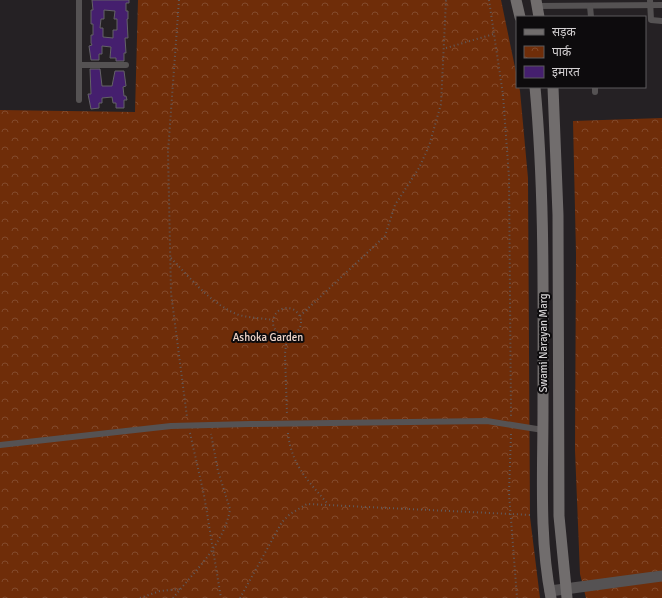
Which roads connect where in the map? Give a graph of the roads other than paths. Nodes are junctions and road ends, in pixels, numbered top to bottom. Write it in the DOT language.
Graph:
graph roads {
  1 [pos="79,0"];
  2 [pos="516,0"];
  3 [pos="627,3"];
  4 [pos="650,3"];
  5 [pos="662,5"];
  6 [pos="590,6"];
  7 [pos="537,8"];
  8 [pos="520,16"];
  9 [pos="591,16"];
  10 [pos="662,21"];
  11 [pos="79,65"];
  12 [pos="126,65"];
  13 [pos="535,88"];
  14 [pos="553,88"];
  15 [pos="79,100"];
  16 [pos="542,430"];
  17 [pos="0,445"];
  18 [pos="662,576"];
  19 [pos="566,594"];
  20 [pos="551,595"];
  1 -- 11 [label="lane"];
  2 -- 8 [label="main road"];
  3 -- 4 [label="lane"];
  3 -- 6 [label="lane"];
  4 -- 5 [label="lane"];
  4 -- 10 [label="lane"];
  6 -- 7 [label="lane"];
  6 -- 9 [label="lane"];
  11 -- 12 [label="lane"];
  11 -- 15 [label="lane"];
  13 -- 16 [label="main road, Swami Narayan Marg"];
  14 -- 19 [label="main road, Swami Narayan Marg"];
  16 -- 17 [label="lane"];
  16 -- 20 [label="main road, Swami Narayan Marg"];
  18 -- 19 [label="street"];
  19 -- 20 [label="street"];
}
